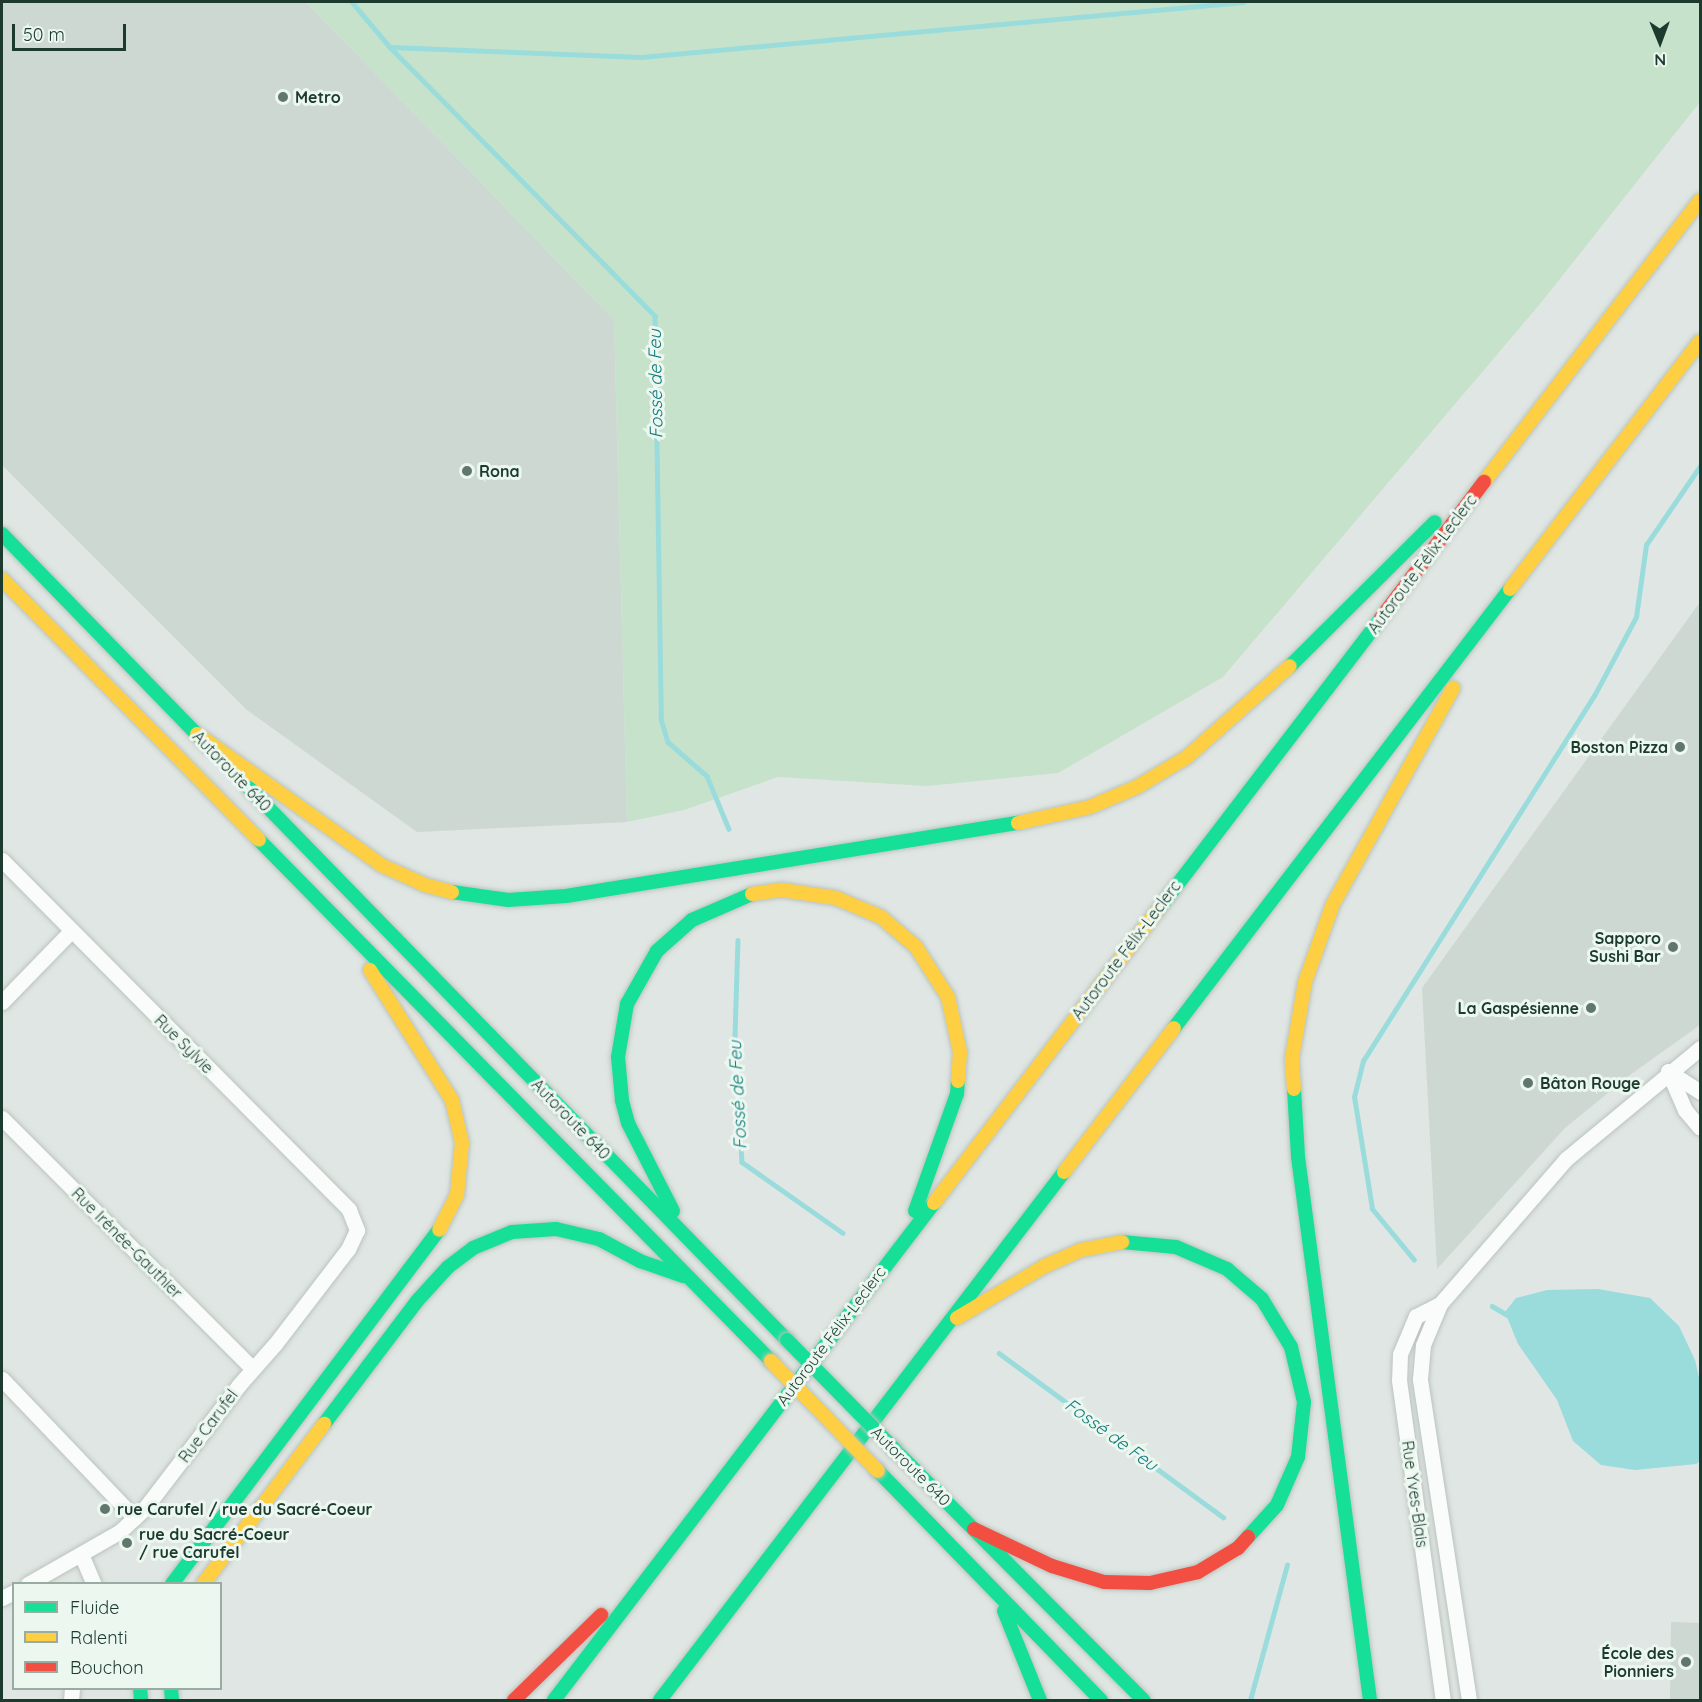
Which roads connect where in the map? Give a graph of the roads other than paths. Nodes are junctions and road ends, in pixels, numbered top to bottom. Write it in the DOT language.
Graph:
graph roads {
  1 [pos="1701,200"];
  2 [pos="1701,340"];
  3 [pos="1517,439"];
  4 [pos="2,534"];
  5 [pos="2,579"];
  6 [pos="1511,588"];
  7 [pos="197,734"];
  8 [pos="2,860"];
  9 [pos="344,927"];
  10 [pos="71,931"];
  11 [pos="2,1002"];
  12 [pos="1701,1048"];
  13 [pos="1668,1071"];
  14 [pos="1701,1092"];
  15 [pos="2,1118"];
  16 [pos="1701,1128"];
  17 [pos="357,1234"];
  18 [pos="685,1235"];
  19 [pos="904,1240"];
  20 [pos="689,1278"];
  21 [pos="1440,1304"];
  22 [pos="945,1325"];
  23 [pos="252,1368"];
  24 [pos="2,1379"];
  25 [pos="135,1518"];
  26 [pos="974,1528"];
  27 [pos="669,1548"];
  28 [pos="81,1554"];
  29 [pos="52,1578"];
  30 [pos="36,1582"];
  31 [pos="93,1582"];
  32 [pos="174,1582"];
  33 [pos="205,1582"];
  34 [pos="997,1593"];
  35 [pos="513,1701"];
  36 [pos="554,1701"];
  37 [pos="660,1701"];
  38 [pos="1040,1701"];
  39 [pos="1101,1701"];
  40 [pos="1143,1701"];
  41 [pos="1370,1701"];
  42 [pos="1443,1701"];
  43 [pos="1469,1701"];
  1 -- 3 [label="highway, Autoroute Félix-Leclerc"];
  2 -- 6 [label="highway"];
  3 -- 7 [label="highway"];
  3 -- 19 [label="highway, Autoroute Félix-Leclerc"];
  4 -- 7 [label="highway, Autoroute 640"];
  5 -- 9 [label="highway, Autoroute 640"];
  6 -- 22 [label="highway"];
  6 -- 41 [label="highway"];
  7 -- 18 [label="highway, Autoroute 640"];
  8 -- 10 [label="street, Rue Sylvie"];
  9 -- 20 [label="highway, Autoroute 640"];
  9 -- 32 [label="highway"];
  10 -- 11 [label="street"];
  10 -- 17 [label="street, Rue Sylvie"];
  12 -- 13 [label="street, Rue Yves-Blais"];
  13 -- 14 [label="street"];
  13 -- 16 [label="street"];
  13 -- 21 [label="street, Rue Yves-Blais"];
  15 -- 23 [label="street, Rue Irénée-Gauthier"];
  17 -- 23 [label="street, Rue Carufel"];
  18 -- 19 [label="highway"];
  18 -- 26 [label="highway, Autoroute 640, bridge"];
  19 -- 27 [label="highway, Autoroute Félix-Leclerc"];
  20 -- 33 [label="highway"];
  20 -- 34 [label="highway, Autoroute 640, bridge"];
  21 -- 42 [label="street, Rue Yves-Blais"];
  21 -- 43 [label="street, Rue Yves-Blais"];
  22 -- 26 [label="highway"];
  22 -- 37 [label="highway"];
  23 -- 25 [label="street, Rue Carufel"];
  24 -- 25 [label="street"];
  25 -- 28 [label="street, Rue Carufel"];
  26 -- 40 [label="highway, Autoroute 640"];
  27 -- 35 [label="highway"];
  27 -- 36 [label="highway, Autoroute Félix-Leclerc"];
  28 -- 29 [label="street, Rue Carufel"];
  28 -- 31 [label="street"];
  29 -- 30 [label="street, Rue Carufel"];
  34 -- 38 [label="highway"];
  34 -- 39 [label="highway, Autoroute 640"];
}
